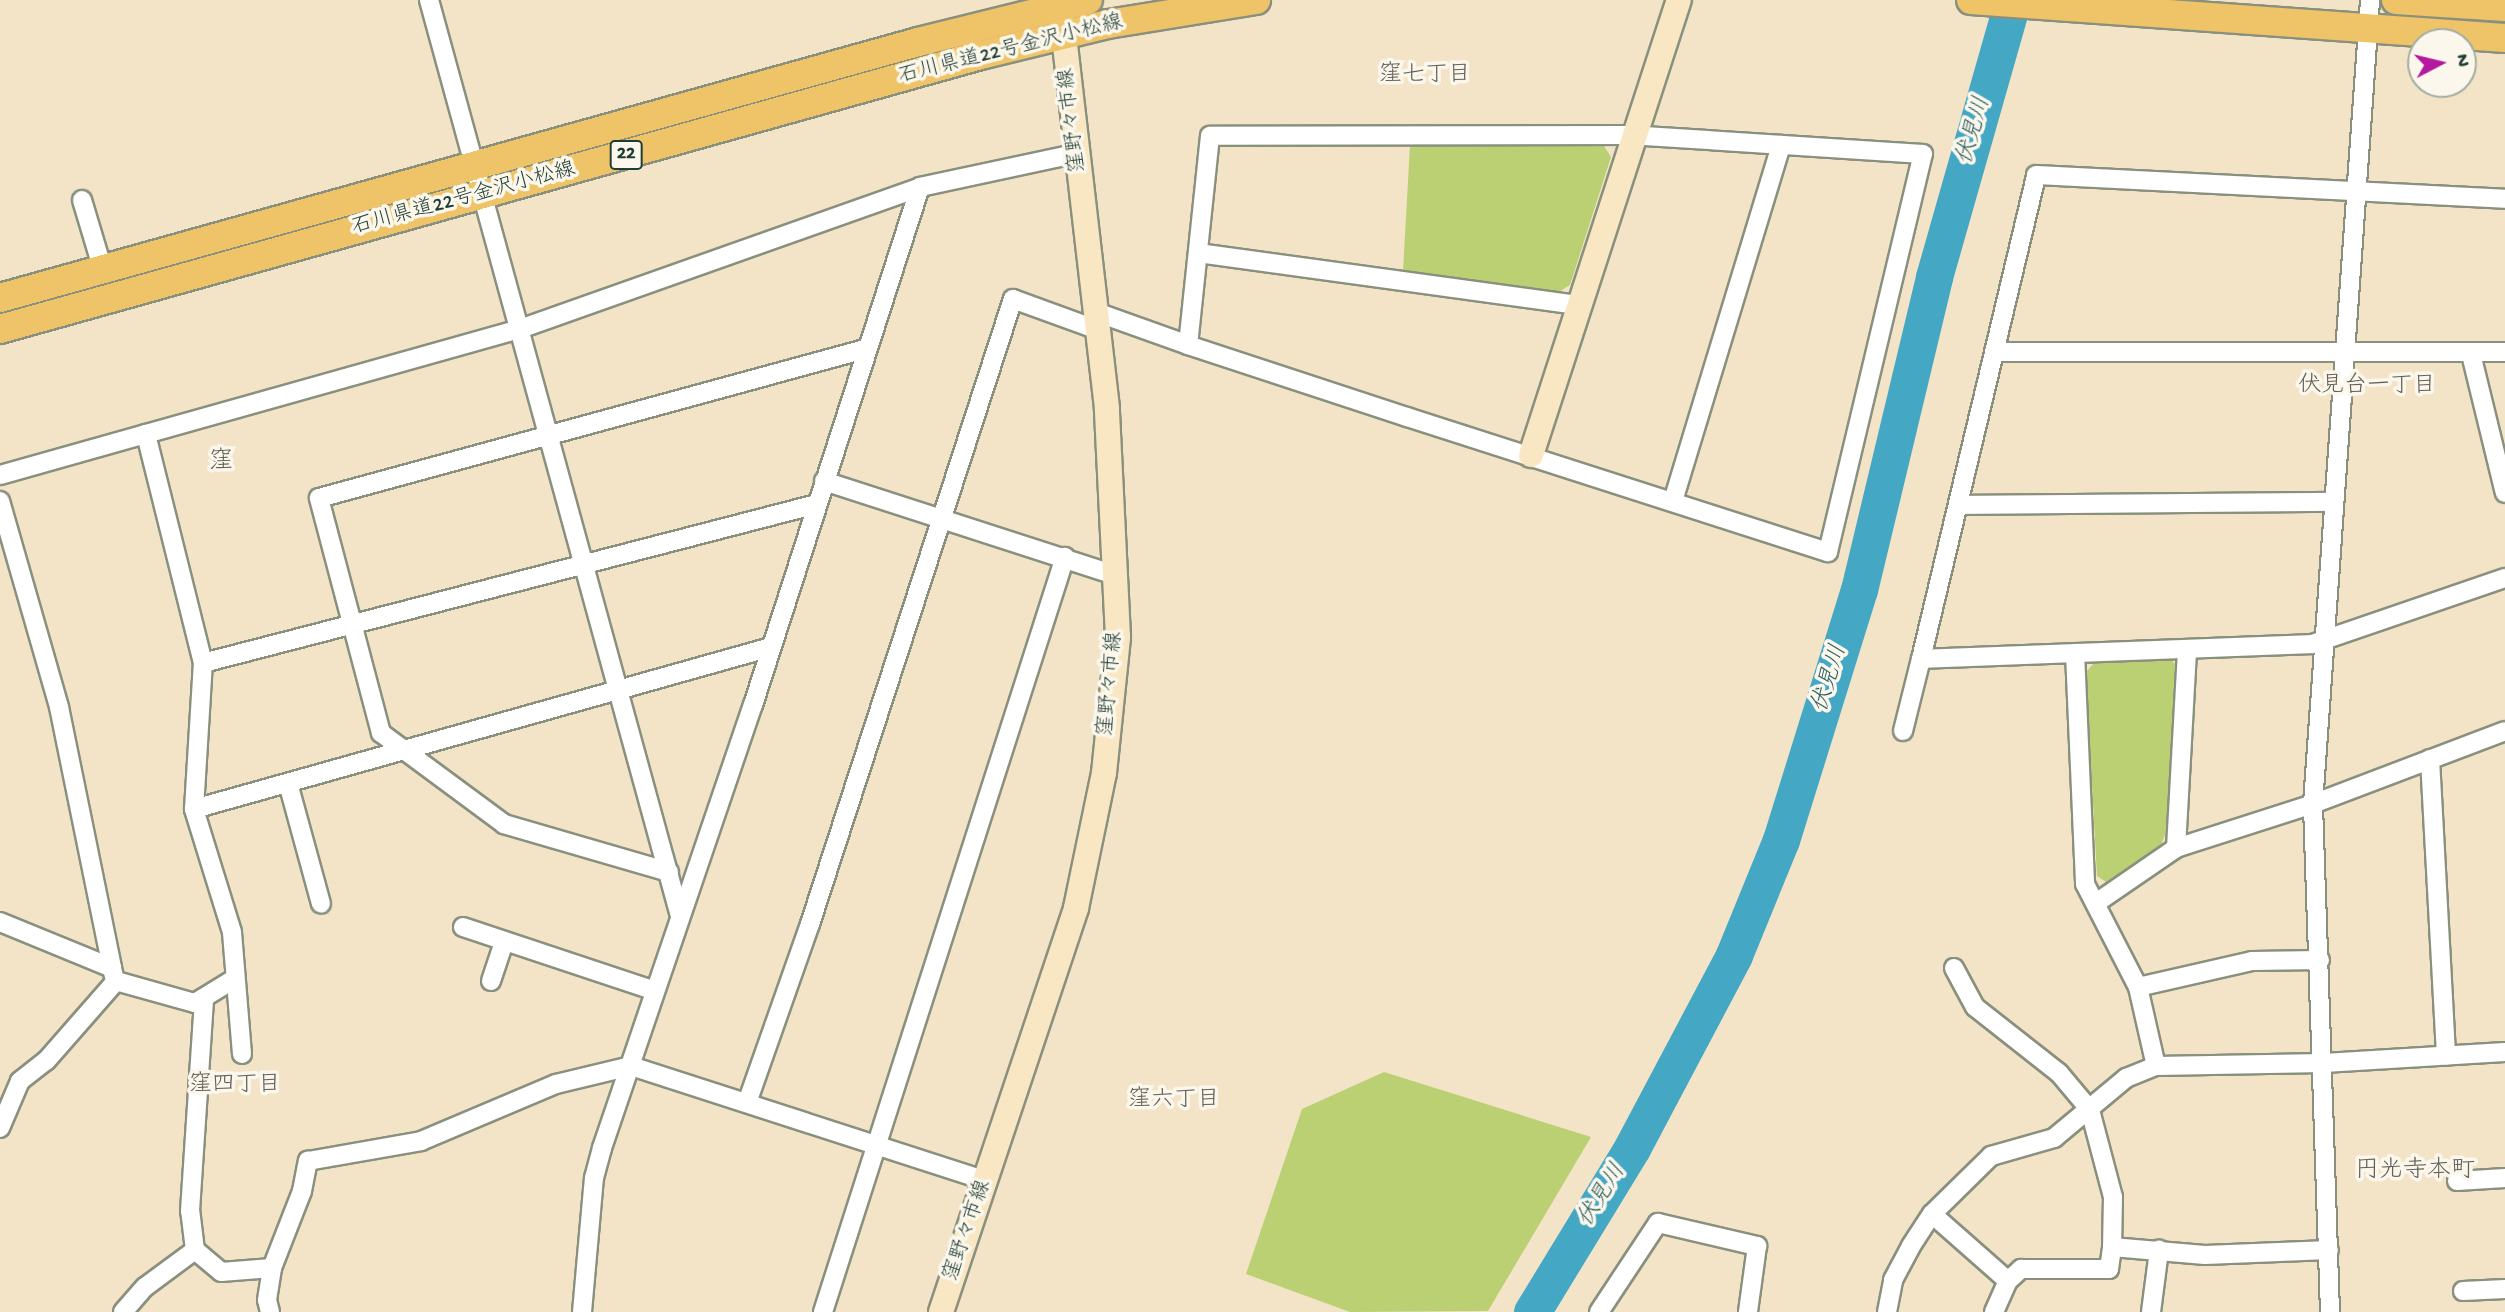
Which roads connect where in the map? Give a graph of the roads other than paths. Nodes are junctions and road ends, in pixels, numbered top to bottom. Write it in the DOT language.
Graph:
graph roads {
  1 [pos="429,0"];
  2 [pos="1088,0"];
  3 [pos="1256,0"];
  4 [pos="1679,0"];
  5 [pos="1971,0"];
  6 [pos="2396,0"];
  7 [pos="1985,1"];
  8 [pos="1060,3"];
  9 [pos="2505,7"];
  10 [pos="2368,14"];
  11 [pos="1065,35"];
  12 [pos="2505,38"];
  13 [pos="1633,135"];
  14 [pos="1781,145"];
  15 [pos="1079,153"];
  16 [pos="473,167"];
  17 [pos="920,187"];
  18 [pos="2356,192"];
  19 [pos="480,195"];
  20 [pos="2505,199"];
  21 [pos="82,200"];
  22 [pos="1198,253"];
  23 [pos="103,270"];
  24 [pos="0,298"];
  25 [pos="1579,305"];
  26 [pos="1097,321"];
  27 [pos="0,329"];
  28 [pos="517,330"];
  29 [pos="1188,345"];
  30 [pos="865,349"];
  31 [pos="1994,352"];
  32 [pos="2505,352"];
  33 [pos="2472,354"];
  34 [pos="2343,355"];
  35 [pos="146,434"];
  36 [pos="547,436"];
  37 [pos="1531,455"];
  38 [pos="0,475"];
  39 [pos="824,481"];
  40 [pos="2505,493"];
  41 [pos="0,501"];
  42 [pos="1673,501"];
  43 [pos="2333,502"];
  44 [pos="817,504"];
  45 [pos="1959,505"];
  46 [pos="941,520"];
  47 [pos="1065,557"];
  48 [pos="583,565"];
  49 [pos="1115,575"];
  50 [pos="2505,578"];
  51 [pos="352,624"];
  52 [pos="2324,638"];
  53 [pos="771,647"];
  54 [pos="2187,650"];
  55 [pos="2075,653"];
  56 [pos="1922,659"];
  57 [pos="202,663"];
  58 [pos="617,690"];
  59 [pos="2505,731"];
  60 [pos="1903,732"];
  61 [pos="402,751"];
  62 [pos="2430,759"];
  63 [pos="288,783"];
  64 [pos="2313,804"];
  65 [pos="194,810"];
  66 [pos="2176,848"];
  67 [pos="669,872"];
  68 [pos="2096,903"];
  69 [pos="321,904"];
  70 [pos="680,916"];
  71 [pos="0,922"];
  72 [pos="463,927"];
  73 [pos="504,942"];
  74 [pos="2320,960"];
  75 [pos="1954,968"];
  76 [pos="113,975"];
  77 [pos="234,979"];
  78 [pos="491,981"];
  79 [pos="2138,987"];
  80 [pos="655,991"];
  81 [pos="204,998"];
  82 [pos="2505,1052"];
  83 [pos="242,1054"];
  84 [pos="2446,1056"];
  85 [pos="2324,1063"];
  86 [pos="631,1066"];
  87 [pos="2156,1066"];
  88 [pos="748,1100"];
  89 [pos="2091,1110"];
  90 [pos="0,1128"];
  91 [pos="877,1143"];
  92 [pos="2505,1178"];
  93 [pos="987,1181"];
  94 [pos="2457,1181"];
  95 [pos="1932,1214"];
  96 [pos="2112,1247"];
  97 [pos="195,1250"];
  98 [pos="2159,1250"];
  99 [pos="2329,1250"];
  100 [pos="272,1268"];
  101 [pos="2008,1280"];
  102 [pos="2505,1289"];
  103 [pos="2463,1291"];
  104 [pos="123,1312"];
  105 [pos="270,1312"];
  106 [pos="582,1312"];
  107 [pos="823,1312"];
  108 [pos="941,1312"];
  109 [pos="1599,1312"];
  110 [pos="1748,1312"];
  111 [pos="1887,1312"];
  112 [pos="1994,1312"];
  113 [pos="2151,1312"];
  114 [pos="2330,1312"];
  1 -- 16 [label="street"];
  2 -- 8 [label="main road, 石川県道22号金沢小松線 / 22"];
  3 -- 11 [label="main road, 石川県道22号金沢小松線 / 22"];
  4 -- 13 [label="main road"];
  5 -- 7 [label="main road"];
  6 -- 9 [label="main road"];
  7 -- 10 [label="main road"];
  8 -- 11 [label="main road, 窪野々市線"];
  8 -- 16 [label="main road, 石川県道22号金沢小松線 / 22"];
  10 -- 12 [label="main road"];
  10 -- 18 [label="street"];
  11 -- 15 [label="main road, 窪野々市線"];
  11 -- 19 [label="main road, 石川県道22号金沢小松線 / 22"];
  13 -- 14 [label="street"];
  13 -- 22 [label="street"];
  13 -- 25 [label="main road"];
  14 -- 42 [label="street"];
  14 -- 42 [label="street"];
  15 -- 17 [label="street"];
  15 -- 26 [label="main road, 窪野々市線"];
  16 -- 19 [label="street"];
  16 -- 23 [label="main road, 石川県道22号金沢小松線 / 22"];
  17 -- 28 [label="street"];
  17 -- 30 [label="street"];
  18 -- 20 [label="street"];
  18 -- 31 [label="street"];
  18 -- 34 [label="street"];
  19 -- 27 [label="main road, 石川県道22号金沢小松線 / 22"];
  19 -- 28 [label="street"];
  21 -- 23 [label="street"];
  22 -- 25 [label="street"];
  22 -- 29 [label="street"];
  23 -- 24 [label="main road, 石川県道22号金沢小松線 / 22"];
  25 -- 37 [label="main road"];
  26 -- 29 [label="street"];
  26 -- 46 [label="street"];
  26 -- 49 [label="main road, 窪野々市線"];
  28 -- 35 [label="street"];
  28 -- 36 [label="street"];
  29 -- 37 [label="street"];
  30 -- 36 [label="street"];
  30 -- 39 [label="street"];
  31 -- 34 [label="street"];
  31 -- 45 [label="street"];
  32 -- 33 [label="street"];
  33 -- 34 [label="street"];
  33 -- 40 [label="street"];
  34 -- 43 [label="street"];
  35 -- 38 [label="street"];
  35 -- 57 [label="street"];
  36 -- 48 [label="street"];
  36 -- 51 [label="street"];
  37 -- 42 [label="street"];
  39 -- 44 [label="street"];
  39 -- 46 [label="street"];
  41 -- 76 [label="street"];
  43 -- 45 [label="street"];
  43 -- 52 [label="street"];
  44 -- 48 [label="street"];
  44 -- 53 [label="street"];
  45 -- 56 [label="street"];
  46 -- 47 [label="street"];
  46 -- 88 [label="street"];
  47 -- 49 [label="street"];
  47 -- 91 [label="street"];
  48 -- 51 [label="street"];
  48 -- 58 [label="street"];
  49 -- 93 [label="main road, 窪野々市線"];
  50 -- 52 [label="street"];
  51 -- 57 [label="street"];
  51 -- 61 [label="street"];
  52 -- 54 [label="street"];
  52 -- 64 [label="street"];
  53 -- 58 [label="street"];
  53 -- 70 [label="street"];
  54 -- 55 [label="street"];
  54 -- 66 [label="street"];
  55 -- 56 [label="street"];
  55 -- 68 [label="street"];
  56 -- 60 [label="street"];
  57 -- 65 [label="street"];
  58 -- 61 [label="street"];
  58 -- 67 [label="street"];
  59 -- 62 [label="street"];
  61 -- 63 [label="street"];
  61 -- 67 [label="street"];
  62 -- 64 [label="street"];
  62 -- 84 [label="street"];
  63 -- 65 [label="street"];
  63 -- 69 [label="street"];
  64 -- 66 [label="street"];
  64 -- 74 [label="street"];
  65 -- 77 [label="street"];
  66 -- 68 [label="street"];
  67 -- 70 [label="street"];
  68 -- 79 [label="street"];
  70 -- 80 [label="street"];
  71 -- 76 [label="street"];
  72 -- 73 [label="street"];
  73 -- 78 [label="street"];
  73 -- 80 [label="street"];
  74 -- 79 [label="street"];
  74 -- 85 [label="street"];
  75 -- 89 [label="street"];
  76 -- 81 [label="street"];
  76 -- 90 [label="street"];
  77 -- 81 [label="street"];
  77 -- 83 [label="street"];
  79 -- 87 [label="street"];
  80 -- 86 [label="street"];
  81 -- 97 [label="street"];
  82 -- 84 [label="street"];
  84 -- 85 [label="street"];
  85 -- 87 [label="street"];
  85 -- 99 [label="street"];
  86 -- 88 [label="street"];
  86 -- 100 [label="street"];
  86 -- 106 [label="street"];
  87 -- 89 [label="street"];
  88 -- 91 [label="street"];
  89 -- 95 [label="street"];
  89 -- 96 [label="street"];
  91 -- 93 [label="street"];
  91 -- 107 [label="street"];
  92 -- 94 [label="street"];
  93 -- 108 [label="main road, 窪野々市線"];
  95 -- 101 [label="street"];
  95 -- 111 [label="street"];
  96 -- 98 [label="street"];
  96 -- 101 [label="street"];
  97 -- 100 [label="street"];
  97 -- 104 [label="street"];
  98 -- 99 [label="street"];
  98 -- 113 [label="street"];
  99 -- 114 [label="street"];
  100 -- 105 [label="street"];
  101 -- 112 [label="street"];
  102 -- 103 [label="street"];
  109 -- 110 [label="street"];
}
